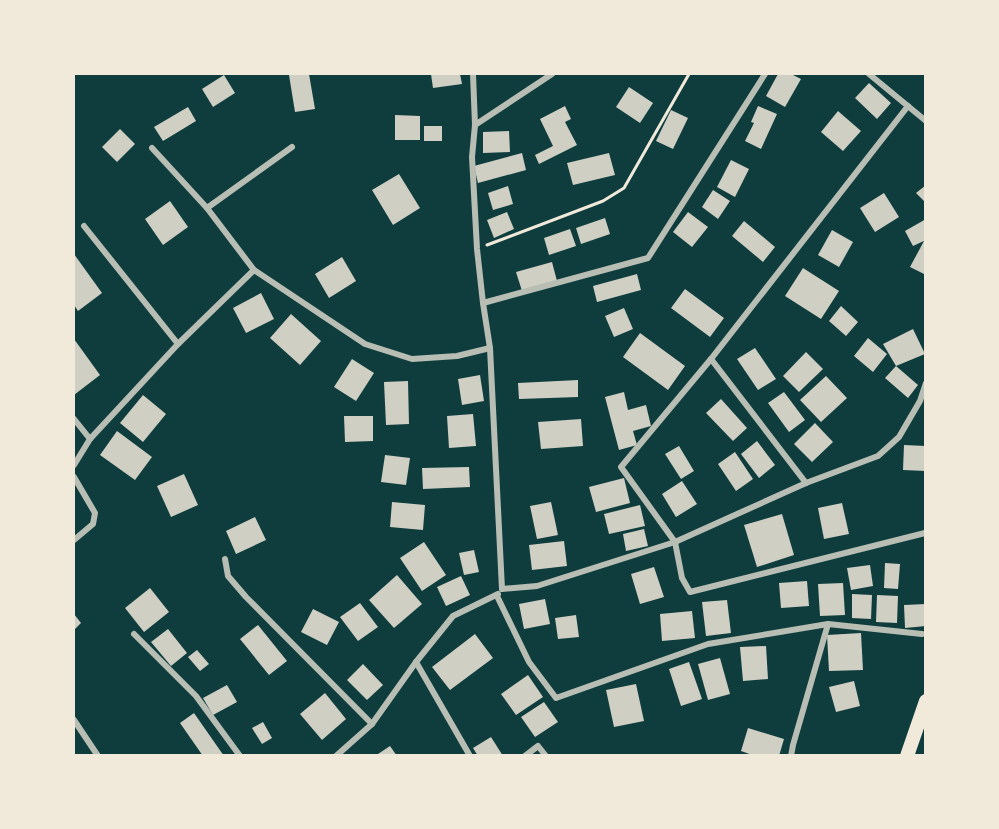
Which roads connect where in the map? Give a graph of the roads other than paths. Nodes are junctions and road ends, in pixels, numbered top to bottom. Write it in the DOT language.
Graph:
graph roads {
  1 [pos="472,74"];
  2 [pos="552,74"];
  3 [pos="765,74"];
  4 [pos="869,74"];
  5 [pos="908,106"];
  6 [pos="926,121"];
  7 [pos="475,126"];
  8 [pos="292,147"];
  9 [pos="152,148"];
  10 [pos="207,208"];
  11 [pos="84,226"];
  12 [pos="254,270"];
  13 [pos="483,303"];
  14 [pos="178,344"];
  15 [pos="490,348"];
  16 [pos="711,359"];
  17 [pos="926,383"];
  18 [pos="74,419"];
  19 [pos="90,439"];
  20 [pos="74,465"];
  21 [pos="74,477"];
  22 [pos="806,483"];
  23 [pos="925,533"];
  24 [pos="74,540"];
  25 [pos="675,542"];
  26 [pos="225,559"];
  27 [pos="502,589"];
  28 [pos="497,596"];
  29 [pos="828,624"];
  30 [pos="134,634"];
  31 [pos="922,634"];
  32 [pos="416,662"];
  33 [pos="926,701"];
  34 [pos="74,720"];
  35 [pos="372,724"];
  36 [pos="98,756"];
  37 [pos="240,756"];
  38 [pos="336,756"];
  39 [pos="470,756"];
  40 [pos="525,756"];
  41 [pos="546,756"];
  42 [pos="791,756"];
  43 [pos="907,756"];
  1 -- 7 [label="street"];
  2 -- 7 [label="street"];
  3 -- 13 [label="street"];
  4 -- 5 [label="street"];
  5 -- 6 [label="street"];
  5 -- 16 [label="street"];
  7 -- 13 [label="street"];
  8 -- 10 [label="street"];
  9 -- 10 [label="street"];
  10 -- 12 [label="street"];
  11 -- 14 [label="street"];
  12 -- 14 [label="street"];
  12 -- 15 [label="street"];
  13 -- 15 [label="street"];
  14 -- 19 [label="street"];
  15 -- 27 [label="street"];
  16 -- 22 [label="street"];
  16 -- 25 [label="street"];
  17 -- 22 [label="street"];
  18 -- 19 [label="street"];
  19 -- 20 [label="street"];
  21 -- 24 [label="street"];
  22 -- 25 [label="street"];
  23 -- 25 [label="street"];
  25 -- 27 [label="street"];
  26 -- 35 [label="street"];
  27 -- 28 [label="street"];
  28 -- 29 [label="street"];
  28 -- 32 [label="street"];
  29 -- 31 [label="street"];
  29 -- 42 [label="street"];
  30 -- 37 [label="street"];
  32 -- 35 [label="street"];
  32 -- 39 [label="street"];
  33 -- 43 [label="highway"];
  34 -- 36 [label="street"];
  35 -- 38 [label="street"];
  40 -- 41 [label="street"];
}
